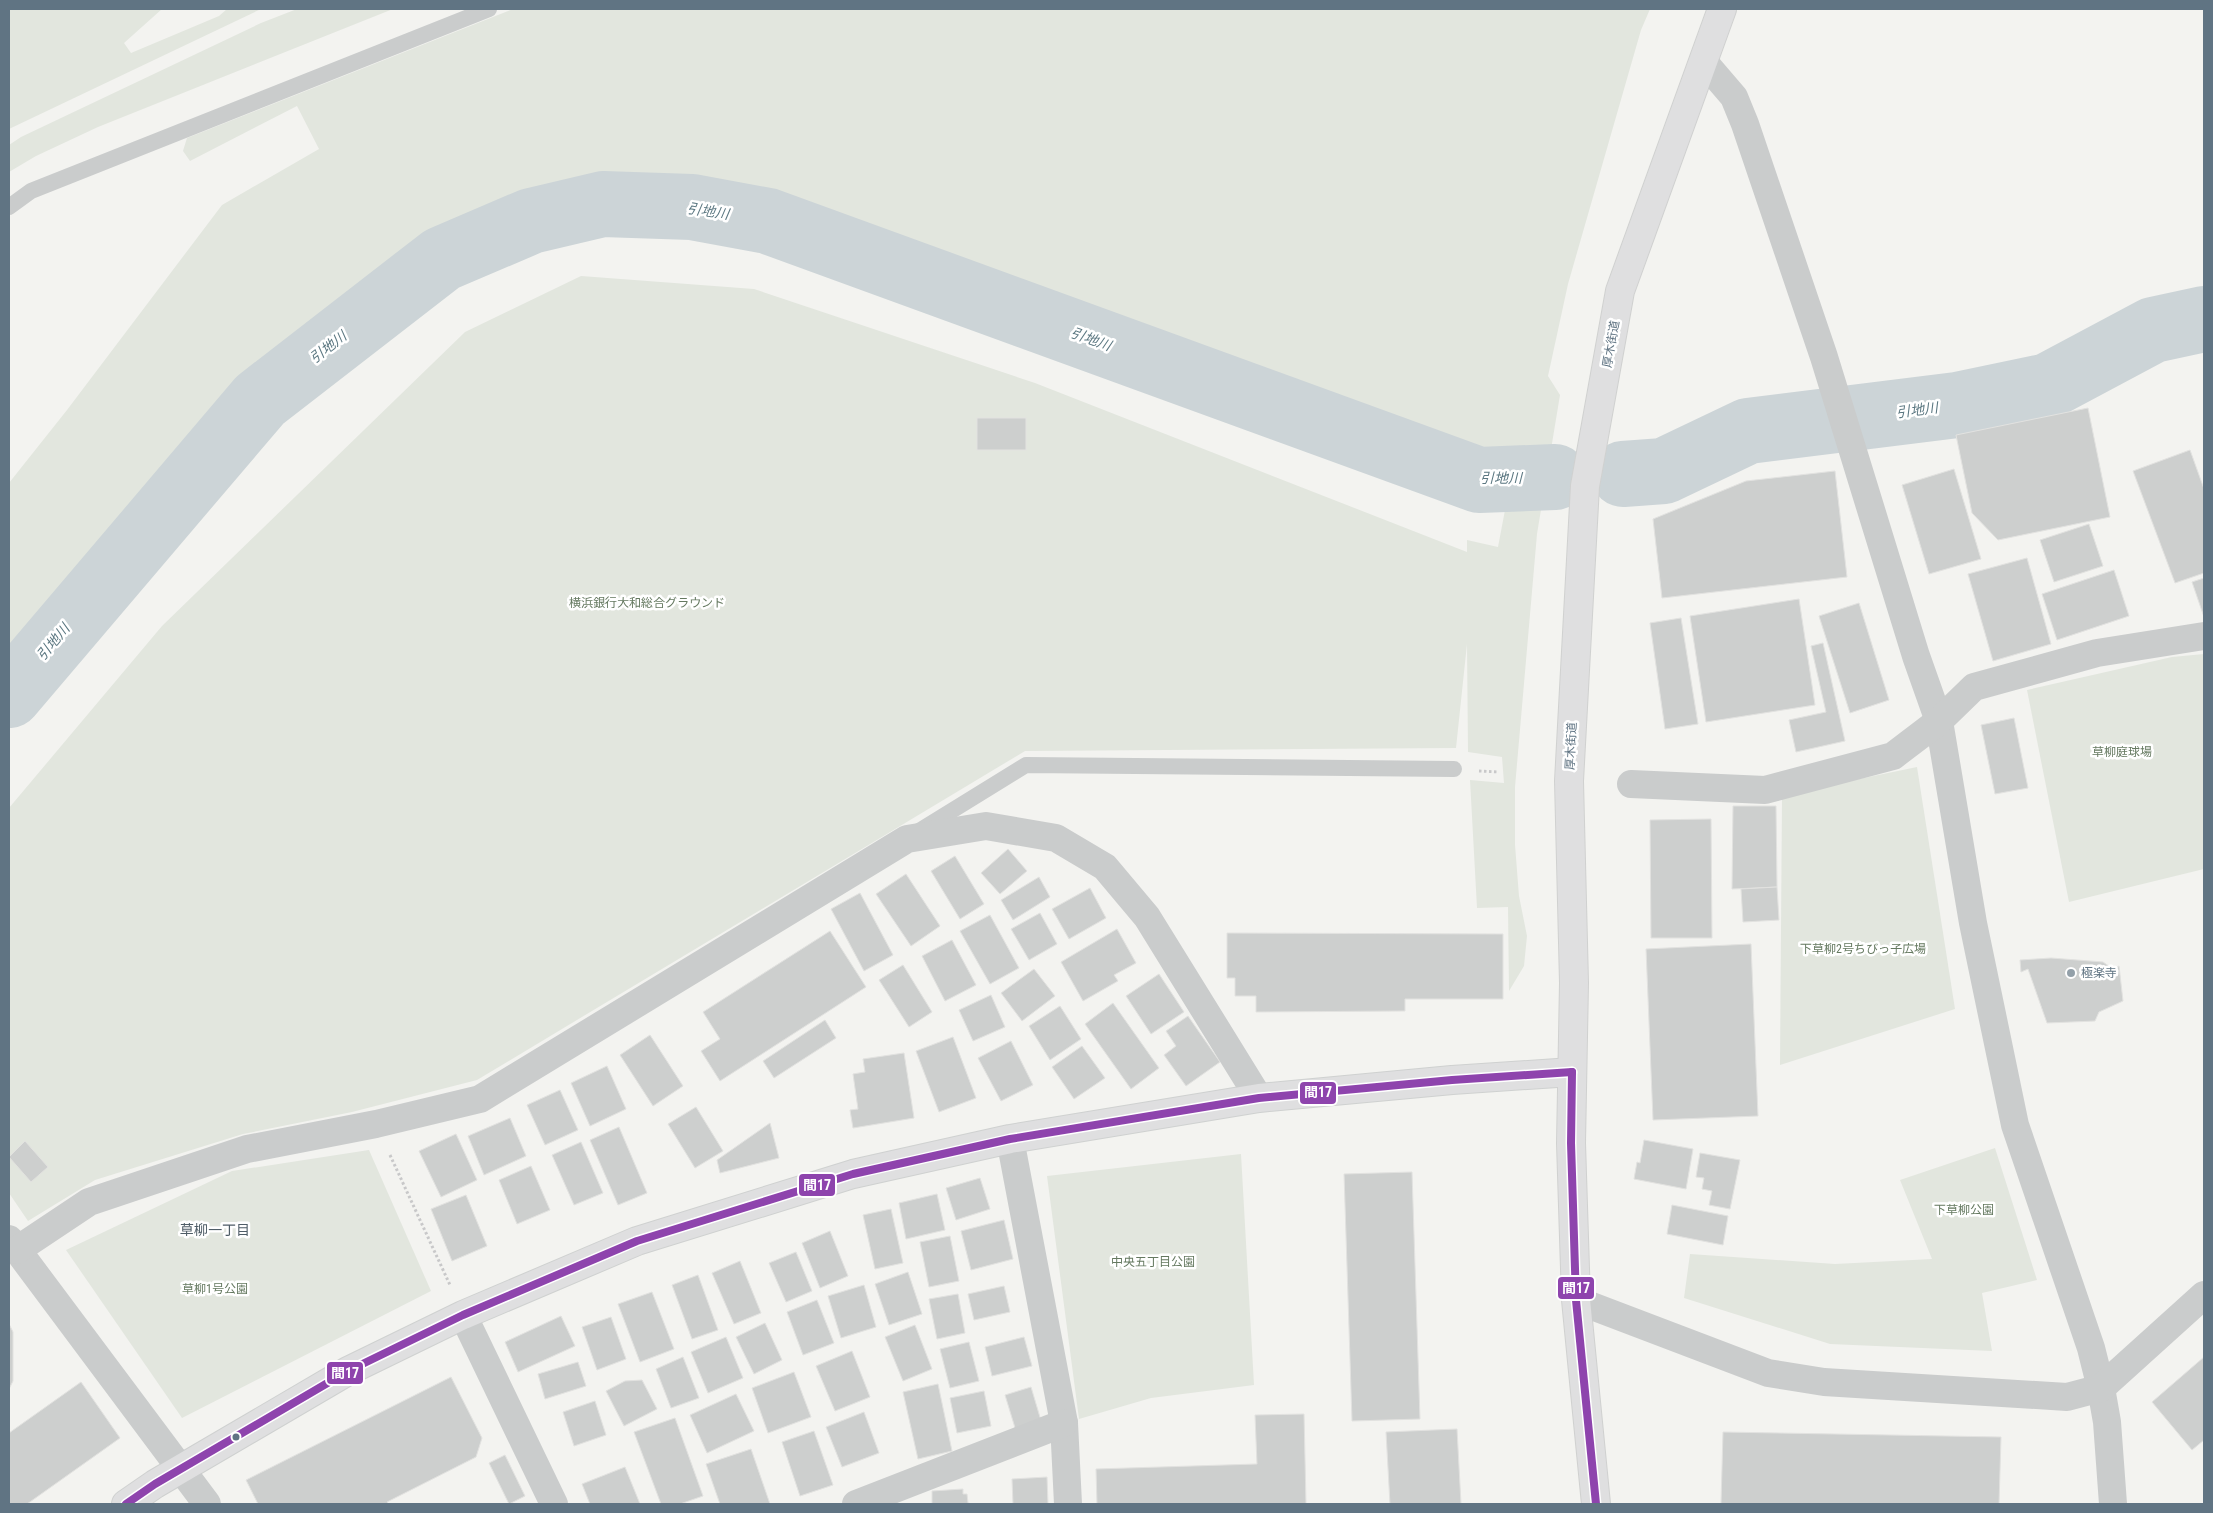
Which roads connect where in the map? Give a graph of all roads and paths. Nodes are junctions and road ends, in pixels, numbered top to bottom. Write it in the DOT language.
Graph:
graph roads {
  1 [pos="489,9"];
  2 [pos="1722,9"];
  3 [pos="1704,62"];
  4 [pos="9,207"];
  5 [pos="2204,636"];
  6 [pos="1939,721"];
  7 [pos="1454,770"];
  8 [pos="1631,784"];
  9 [pos="907,839"];
  10 [pos="1572,1072"];
  11 [pos="1259,1098"];
  12 [pos="376,1124"];
  13 [pos="1010,1139"];
  14 [pos="13,1245"];
  15 [pos="452,1290"];
  16 [pos="2204,1295"];
  17 [pos="1576,1300"];
  18 [pos="464,1315"];
  19 [pos="2101,1388"];
  20 [pos="1064,1423"];
  21 [pos="180,1469"];
  22 [pos="126,1504"];
  23 [pos="206,1504"];
  24 [pos="554,1504"];
  25 [pos="856,1504"];
  26 [pos="1068,1504"];
  27 [pos="1596,1504"];
  28 [pos="2112,1504"];
  1 -- 4 [label="lane"];
  2 -- 3 [label="street, 厚木街道"];
  3 -- 6 [label="street"];
  3 -- 10 [label="street, 厚木街道"];
  5 -- 6 [label="street"];
  6 -- 8 [label="street"];
  6 -- 19 [label="street"];
  7 -- 9 [label="lane"];
  9 -- 11 [label="street"];
  9 -- 12 [label="street"];
  10 -- 11 [label="street"];
  10 -- 17 [label="street, 厚木街道"];
  11 -- 13 [label="street"];
  12 -- 14 [label="street"];
  12 -- 15 [label="path"];
  13 -- 18 [label="street"];
  13 -- 20 [label="street"];
  14 -- 21 [label="street"];
  16 -- 19 [label="street"];
  17 -- 19 [label="street"];
  17 -- 27 [label="street, 厚木街道"];
  18 -- 21 [label="street"];
  18 -- 24 [label="street"];
  19 -- 28 [label="street"];
  20 -- 25 [label="street"];
  20 -- 26 [label="street"];
  21 -- 22 [label="street"];
  21 -- 23 [label="street"];
}
